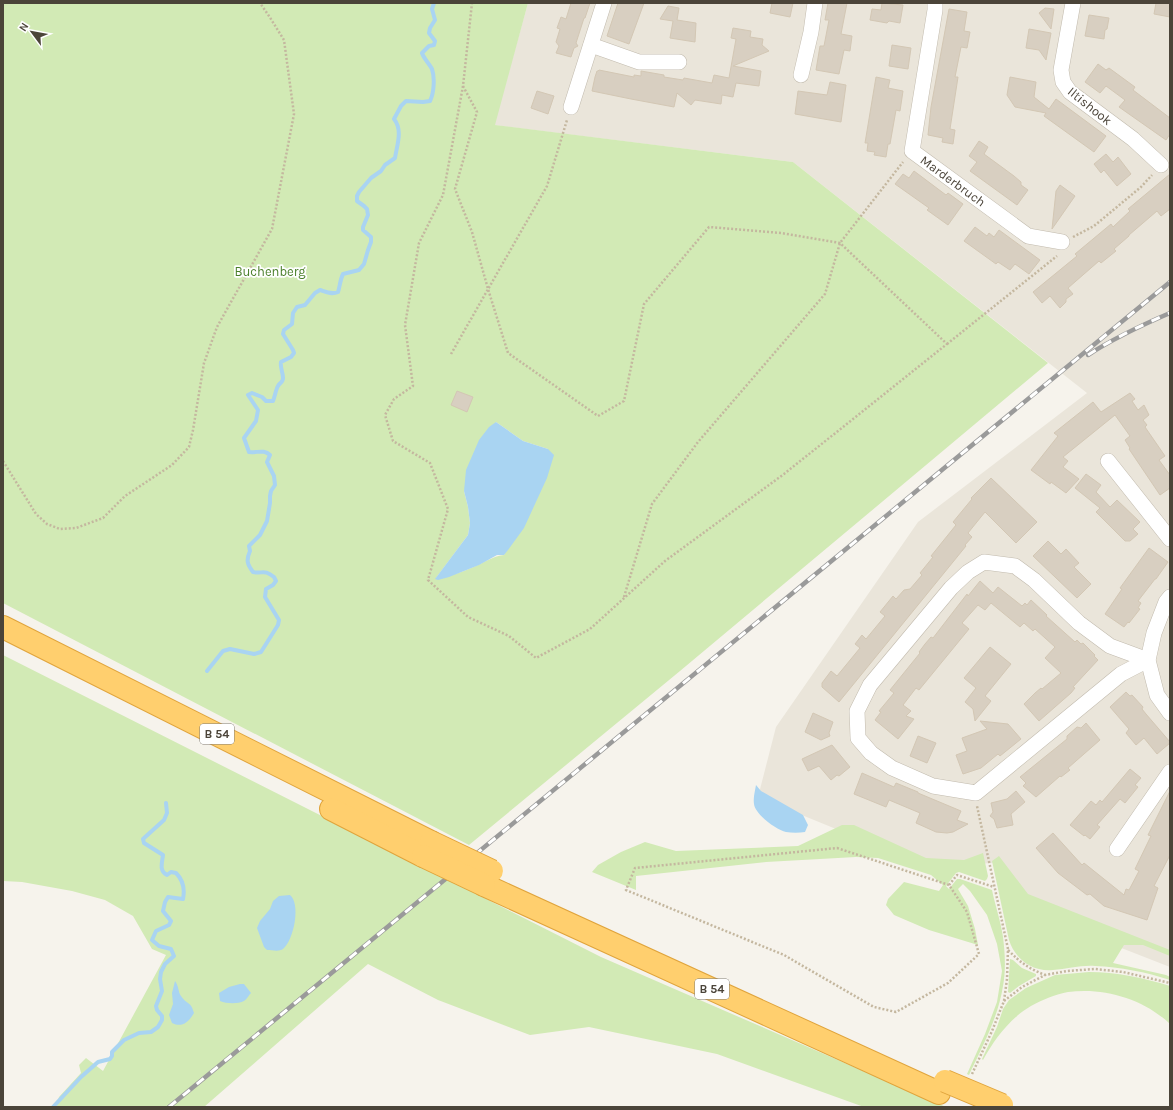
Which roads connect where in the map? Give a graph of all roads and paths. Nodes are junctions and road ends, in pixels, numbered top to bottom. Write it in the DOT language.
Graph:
graph roads {
  1 [pos="260,3"];
  2 [pos="472,3"];
  3 [pos="604,3"];
  4 [pos="815,3"];
  5 [pos="935,3"];
  6 [pos="1073,3"];
  7 [pos="591,45"];
  8 [pos="679,62"];
  9 [pos="801,75"];
  10 [pos="463,86"];
  11 [pos="571,106"];
  12 [pos="912,151"];
  13 [pos="1162,164"];
  14 [pos="1140,187"];
  15 [pos="1062,242"];
  16 [pos="840,243"];
  17 [pos="488,289"];
  18 [pos="947,344"];
  19 [pos="451,354"];
  20 [pos="3,461"];
  21 [pos="1108,461"];
  22 [pos="1170,539"];
  23 [pos="624,598"];
  24 [pos="1170,598"];
  25 [pos="3,627"];
  26 [pos="3,643"];
  27 [pos="1148,660"];
  28 [pos="1170,713"];
  29 [pos="1170,772"];
  30 [pos="976,793"];
  31 [pos="427,849"];
  32 [pos="1116,849"];
  33 [pos="949,885"];
  34 [pos="994,886"];
  35 [pos="1008,949"];
  36 [pos="1046,975"];
  37 [pos="1170,982"];
  38 [pos="1004,1001"];
  39 [pos="970,1079"];
  40 [pos="942,1087"];
  41 [pos="1004,1106"];
  42 [pos="971,1107"];
  1 -- 20 [label="path"];
  2 -- 10 [label="path"];
  3 -- 7 [label="street"];
  4 -- 9 [label="street"];
  5 -- 12 [label="street, Marderbruch"];
  6 -- 13 [label="street, Iltishook"];
  7 -- 8 [label="street"];
  7 -- 11 [label="street"];
  10 -- 17 [label="path"];
  10 -- 23 [label="path"];
  11 -- 17 [label="path"];
  12 -- 15 [label="street, Marderbruch"];
  12 -- 16 [label="path"];
  14 -- 15 [label="path"];
  15 -- 18 [label="path"];
  16 -- 17 [label="path"];
  16 -- 18 [label="path"];
  16 -- 23 [label="path"];
  17 -- 19 [label="path"];
  18 -- 23 [label="path"];
  21 -- 22 [label="street"];
  24 -- 27 [label="street"];
  25 -- 31 [label="highway, B 54"];
  26 -- 31 [label="highway, B 54"];
  27 -- 28 [label="street"];
  27 -- 30 [label="street"];
  27 -- 30 [label="street"];
  29 -- 32 [label="street"];
  30 -- 34 [label="path"];
  31 -- 40 [label="highway, B 54, bridge"];
  33 -- 33 [label="path"];
  33 -- 34 [label="path"];
  34 -- 35 [label="path"];
  35 -- 36 [label="path"];
  35 -- 38 [label="path"];
  36 -- 37 [label="path"];
  36 -- 38 [label="path"];
  38 -- 39 [label="path"];
  40 -- 41 [label="highway, B 54, bridge"];
  40 -- 42 [label="highway, B 54"];
}
